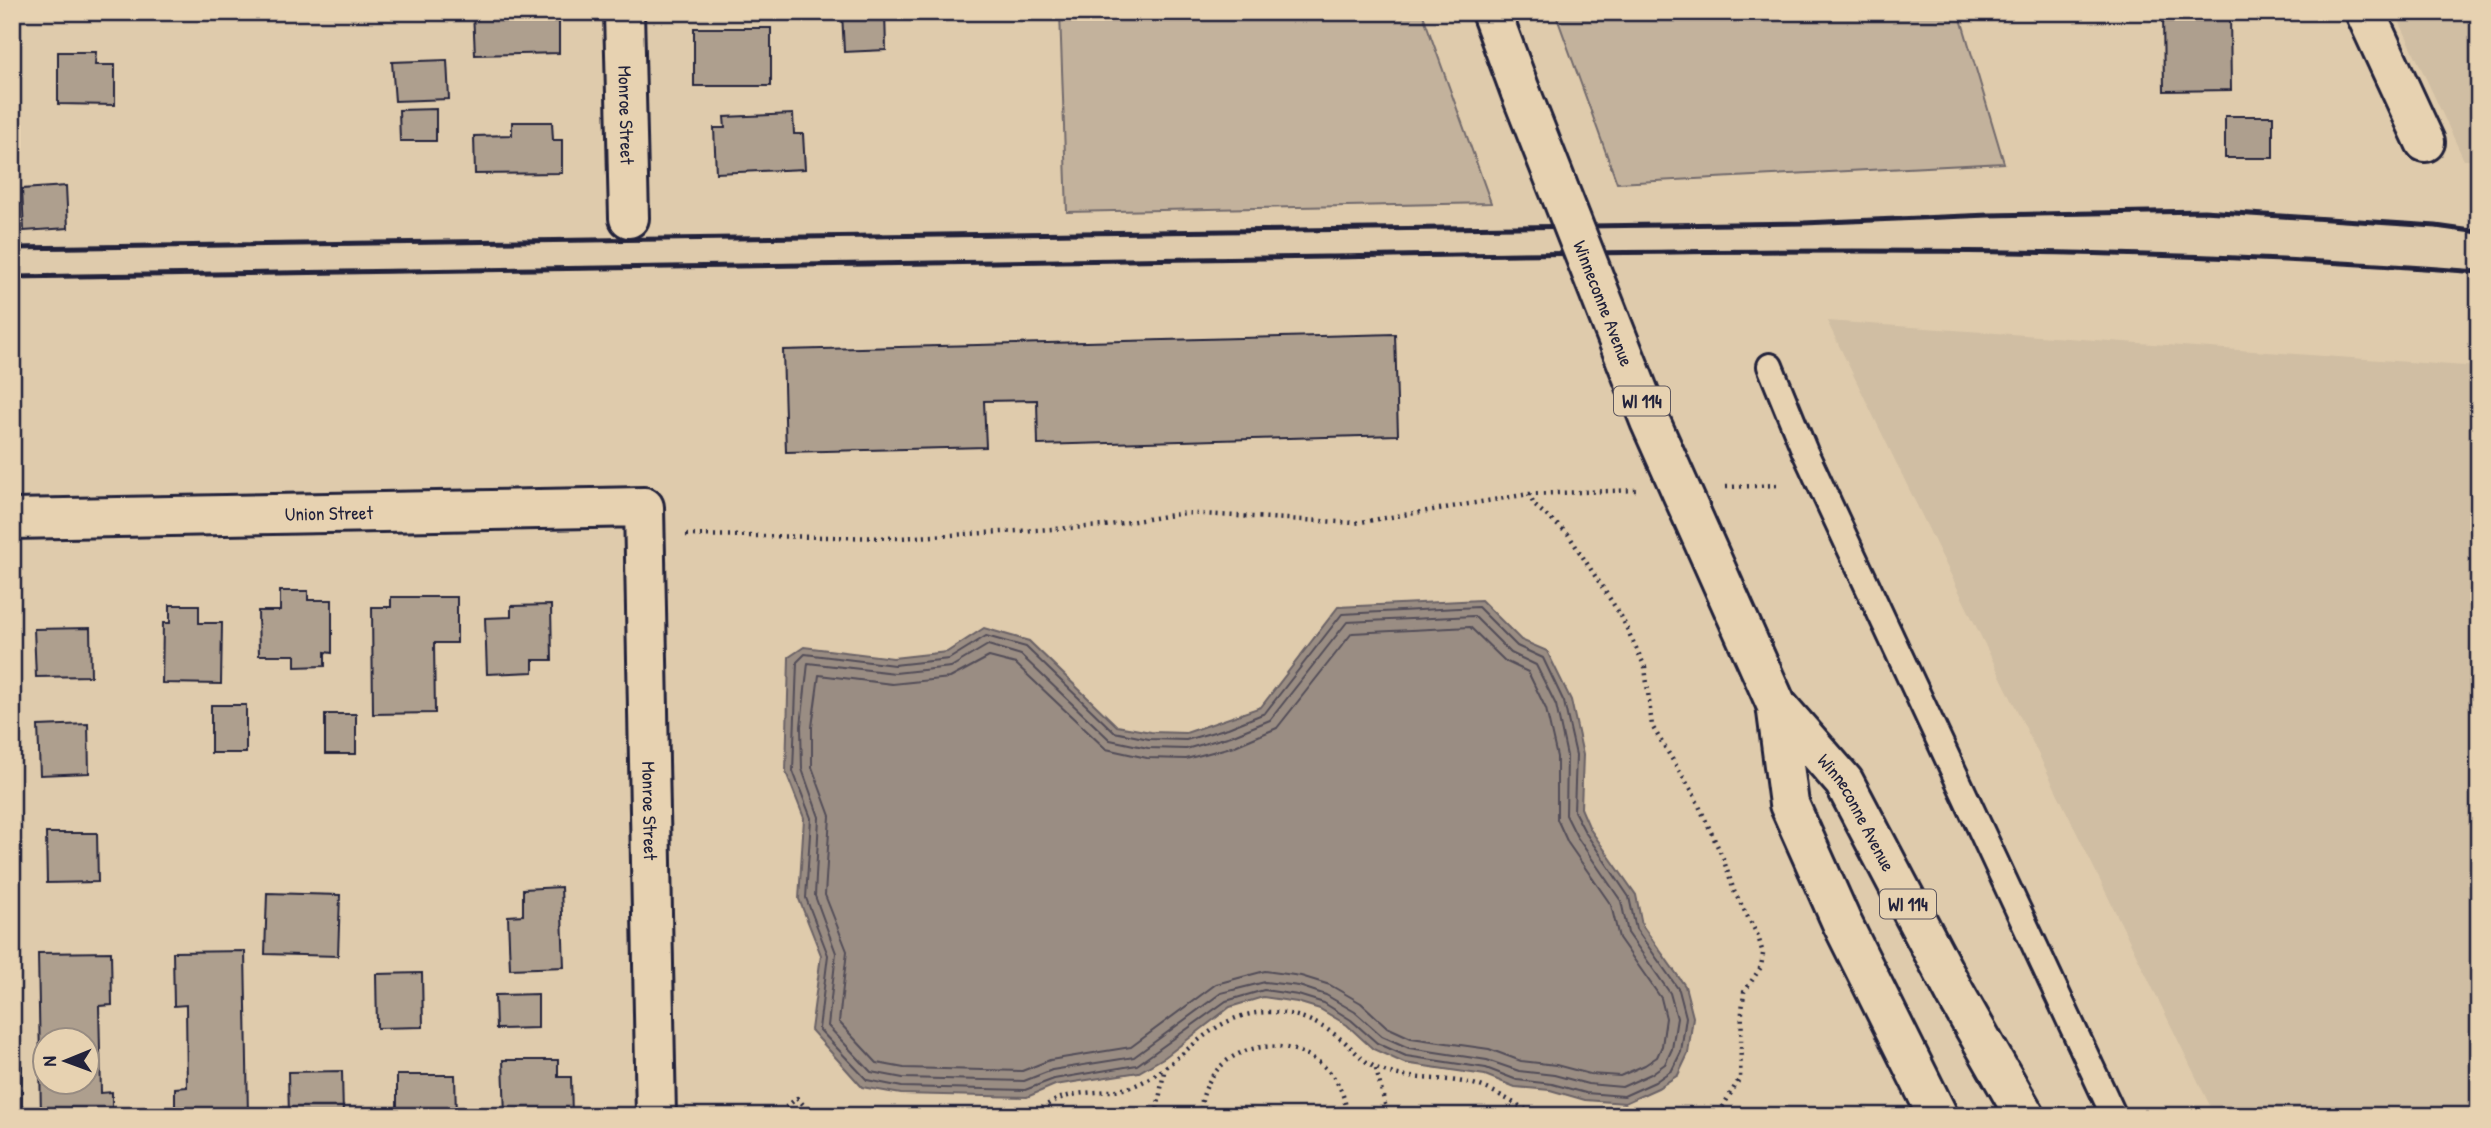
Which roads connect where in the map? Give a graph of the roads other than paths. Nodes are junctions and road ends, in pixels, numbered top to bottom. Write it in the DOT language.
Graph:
graph roads {
  1 [pos="624,12"];
  2 [pos="1491,12"];
  3 [pos="2365,12"];
  4 [pos="2425,142"];
  5 [pos="629,218"];
  6 [pos="1770,366"];
  7 [pos="645,507"];
  8 [pos="12,519"];
  9 [pos="1776,704"];
  10 [pos="656,1116"];
  11 [pos="1938,1116"];
  12 [pos="2025,1116"];
  13 [pos="2114,1116"];
  1 -- 5 [label="main road, Monroe Street"];
  2 -- 9 [label="main road, Winneconne Avenue / WI 114, bridge"];
  3 -- 4 [label="main road"];
  6 -- 13 [label="lane"];
  7 -- 8 [label="main road, Union Street"];
  7 -- 10 [label="main road, Monroe Street"];
  9 -- 11 [label="main road, Winneconne Avenue / WI 114"];
  9 -- 12 [label="main road, Winneconne Avenue / WI 114"];
}
